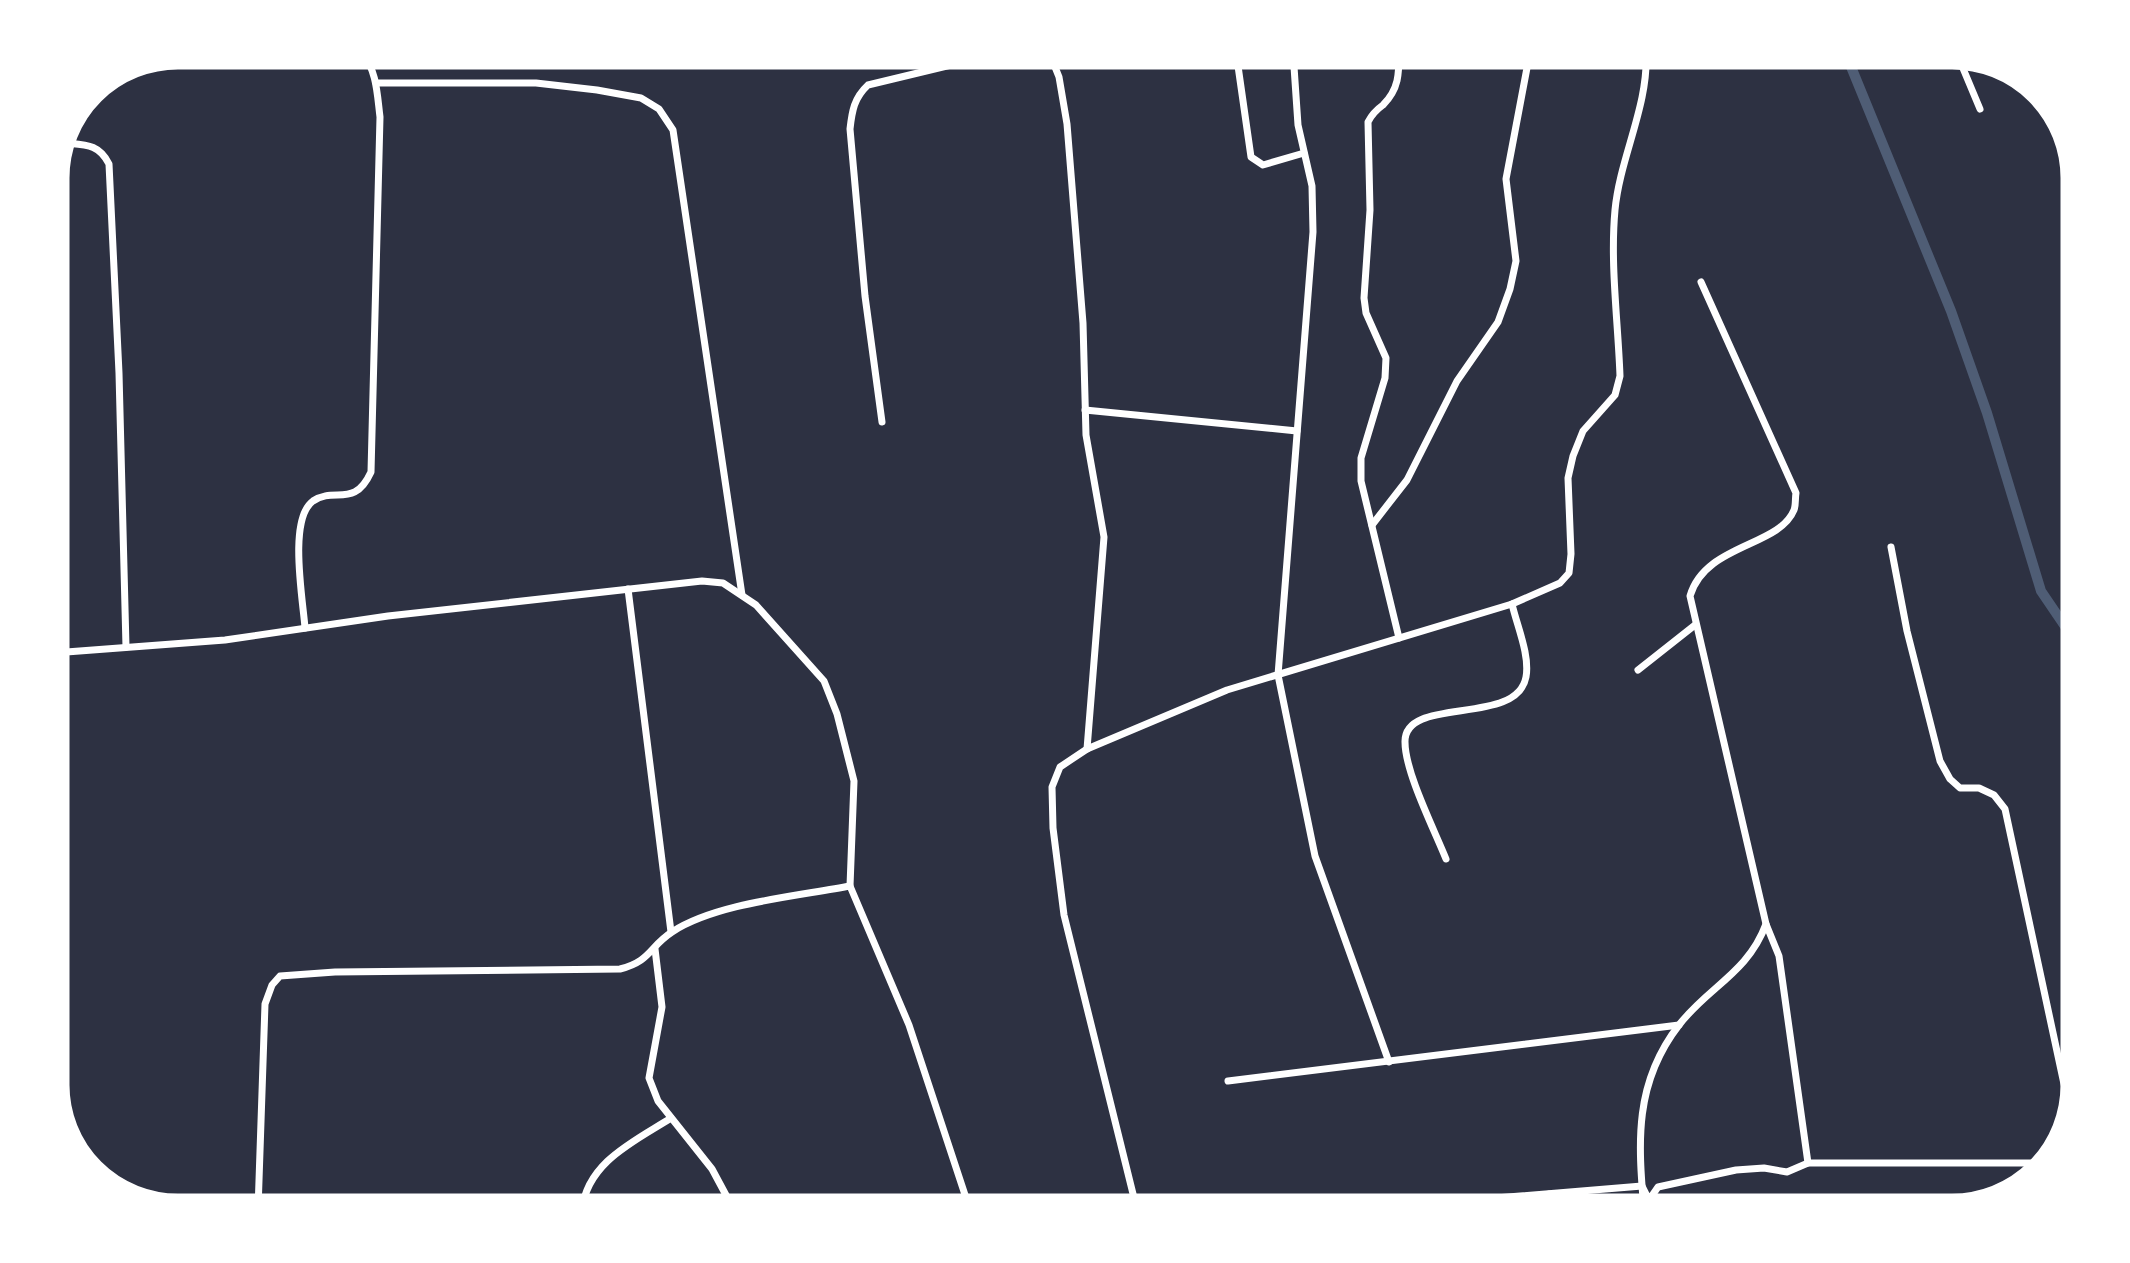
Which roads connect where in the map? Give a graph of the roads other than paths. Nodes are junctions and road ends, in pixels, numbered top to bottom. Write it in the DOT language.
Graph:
graph roads {
  1 [pos="371,65"];
  2 [pos="951,65"];
  3 [pos="1054,65"];
  4 [pos="1238,65"];
  5 [pos="1294,65"];
  6 [pos="1399,65"];
  7 [pos="1528,65"];
  8 [pos="1645,65"];
  9 [pos="1962,66"];
  10 [pos="376,83"];
  11 [pos="1980,109"];
  12 [pos="70,145"];
  13 [pos="1304,153"];
  14 [pos="1701,282"];
  15 [pos="1085,410"];
  16 [pos="882,422"];
  17 [pos="1297,431"];
  18 [pos="1373,525"];
  19 [pos="1891,547"];
  20 [pos="628,589"];
  21 [pos="741,595"];
  22 [pos="1512,604"];
  23 [pos="1695,625"];
  24 [pos="304,628"];
  25 [pos="1399,638"];
  26 [pos="126,647"];
  27 [pos="65,652"];
  28 [pos="1639,670"];
  29 [pos="1278,674"];
  30 [pos="1087,749"];
  31 [pos="1446,859"];
  32 [pos="850,886"];
  33 [pos="1766,925"];
  34 [pos="671,932"];
  35 [pos="655,949"];
  36 [pos="1679,1025"];
  37 [pos="1389,1062"];
  38 [pos="1228,1081"];
  39 [pos="2065,1088"];
  40 [pos="671,1118"];
  41 [pos="1808,1163"];
  42 [pos="2034,1163"];
  43 [pos="1642,1186"];
  44 [pos="1549,1194"];
  45 [pos="258,1198"];
  46 [pos="586,1198"];
  47 [pos="728,1198"];
  48 [pos="966,1198"];
  49 [pos="1134,1198"];
  50 [pos="1499,1198"];
  51 [pos="1550,1198"];
  52 [pos="1643,1198"];
  53 [pos="1647,1198"];
  54 [pos="1650,1198"];
  1 -- 10 [label="street"];
  2 -- 16 [label="street"];
  3 -- 15 [label="street"];
  4 -- 13 [label="street"];
  5 -- 13 [label="street"];
  6 -- 18 [label="street"];
  7 -- 18 [label="street"];
  8 -- 22 [label="street"];
  9 -- 11 [label="street"];
  10 -- 21 [label="street"];
  10 -- 24 [label="street"];
  12 -- 26 [label="street"];
  13 -- 17 [label="street"];
  14 -- 23 [label="street"];
  15 -- 17 [label="street"];
  15 -- 30 [label="street"];
  17 -- 29 [label="street"];
  18 -- 25 [label="street"];
  19 -- 39 [label="street"];
  20 -- 21 [label="street"];
  20 -- 24 [label="street"];
  20 -- 34 [label="street"];
  21 -- 32 [label="street"];
  22 -- 25 [label="street"];
  22 -- 31 [label="street"];
  23 -- 28 [label="street"];
  23 -- 33 [label="street"];
  24 -- 26 [label="street"];
  25 -- 29 [label="street"];
  26 -- 27 [label="street"];
  29 -- 30 [label="street"];
  29 -- 37 [label="street"];
  30 -- 49 [label="street"];
  32 -- 34 [label="street"];
  32 -- 48 [label="street"];
  33 -- 36 [label="street"];
  33 -- 41 [label="street"];
  34 -- 35 [label="street"];
  35 -- 40 [label="street"];
  35 -- 45 [label="street"];
  36 -- 37 [label="street"];
  36 -- 43 [label="street"];
  37 -- 38 [label="street"];
  40 -- 46 [label="street"];
  40 -- 47 [label="street"];
  41 -- 42 [label="street"];
  41 -- 54 [label="street"];
  43 -- 44 [label="street"];
  43 -- 52 [label="street"];
  43 -- 53 [label="street"];
  44 -- 50 [label="street"];
  44 -- 51 [label="street"];
}
